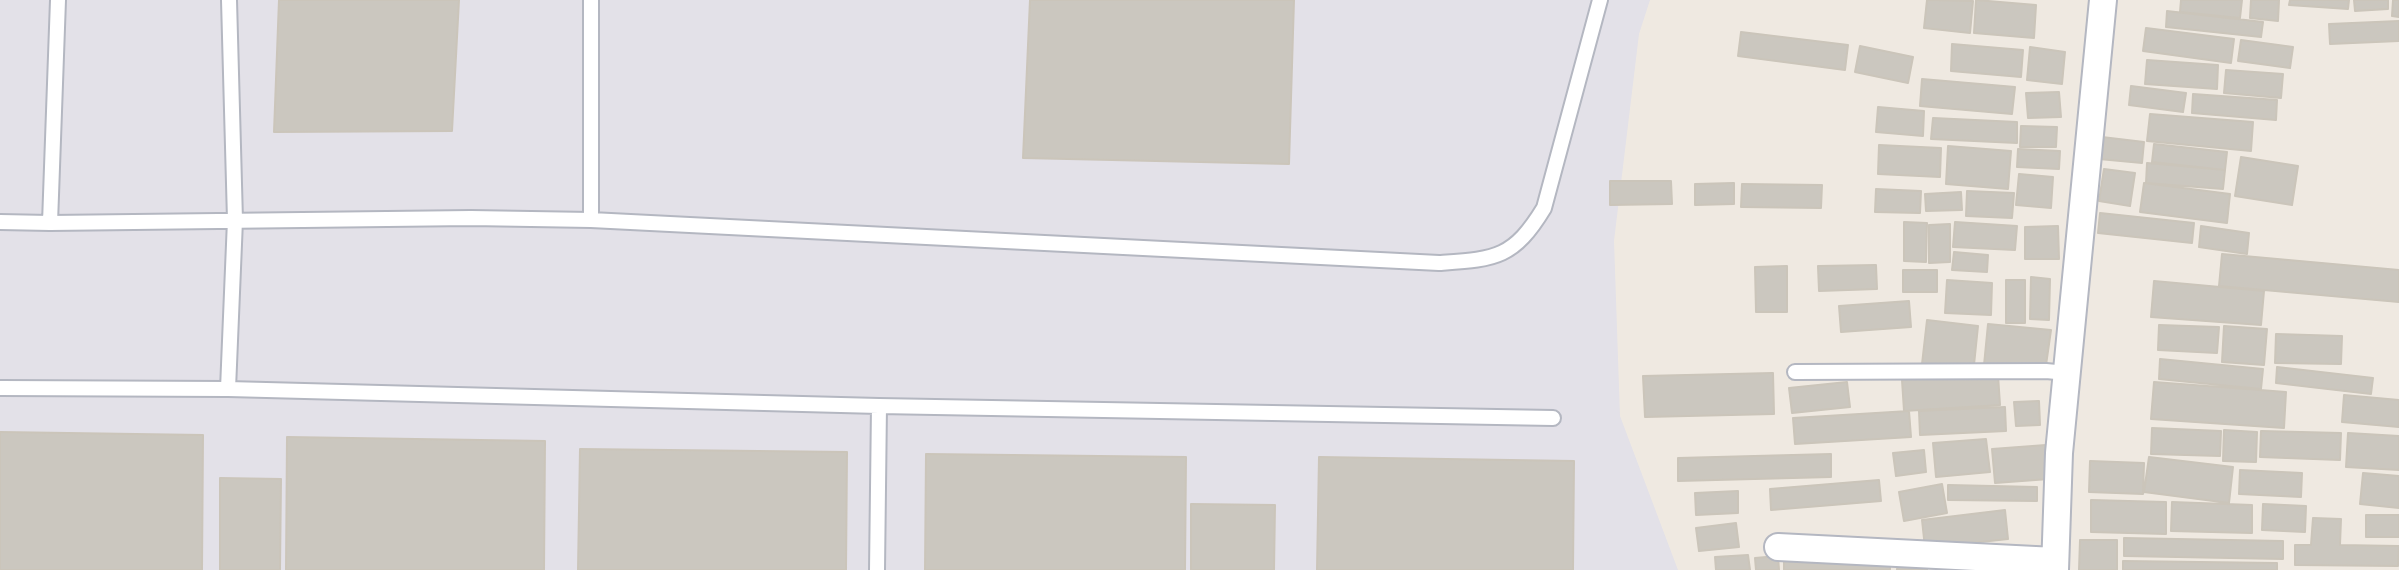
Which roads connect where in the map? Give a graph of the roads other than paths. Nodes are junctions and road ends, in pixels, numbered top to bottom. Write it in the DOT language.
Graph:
graph roads {
  1 [pos="58,0"];
  2 [pos="229,0"];
  3 [pos="591,0"];
  4 [pos="1600,0"];
  5 [pos="2103,0"];
  6 [pos="235,220"];
  7 [pos="591,220"];
  8 [pos="0,222"];
  9 [pos="50,223"];
  10 [pos="1795,372"];
  11 [pos="2067,373"];
  12 [pos="0,388"];
  13 [pos="228,389"];
  14 [pos="879,406"];
  15 [pos="1553,418"];
  16 [pos="1778,547"];
  17 [pos="2055,566"];
  18 [pos="877,570"];
  1 -- 9 [label="lane"];
  2 -- 6 [label="lane"];
  3 -- 7 [label="lane"];
  4 -- 7 [label="lane"];
  5 -- 11 [label="street"];
  6 -- 7 [label="lane"];
  6 -- 9 [label="lane"];
  6 -- 13 [label="lane"];
  8 -- 9 [label="lane"];
  10 -- 11 [label="lane"];
  11 -- 17 [label="street"];
  12 -- 13 [label="lane"];
  13 -- 14 [label="lane"];
  14 -- 15 [label="lane"];
  14 -- 18 [label="lane"];
  16 -- 17 [label="street"];
}
